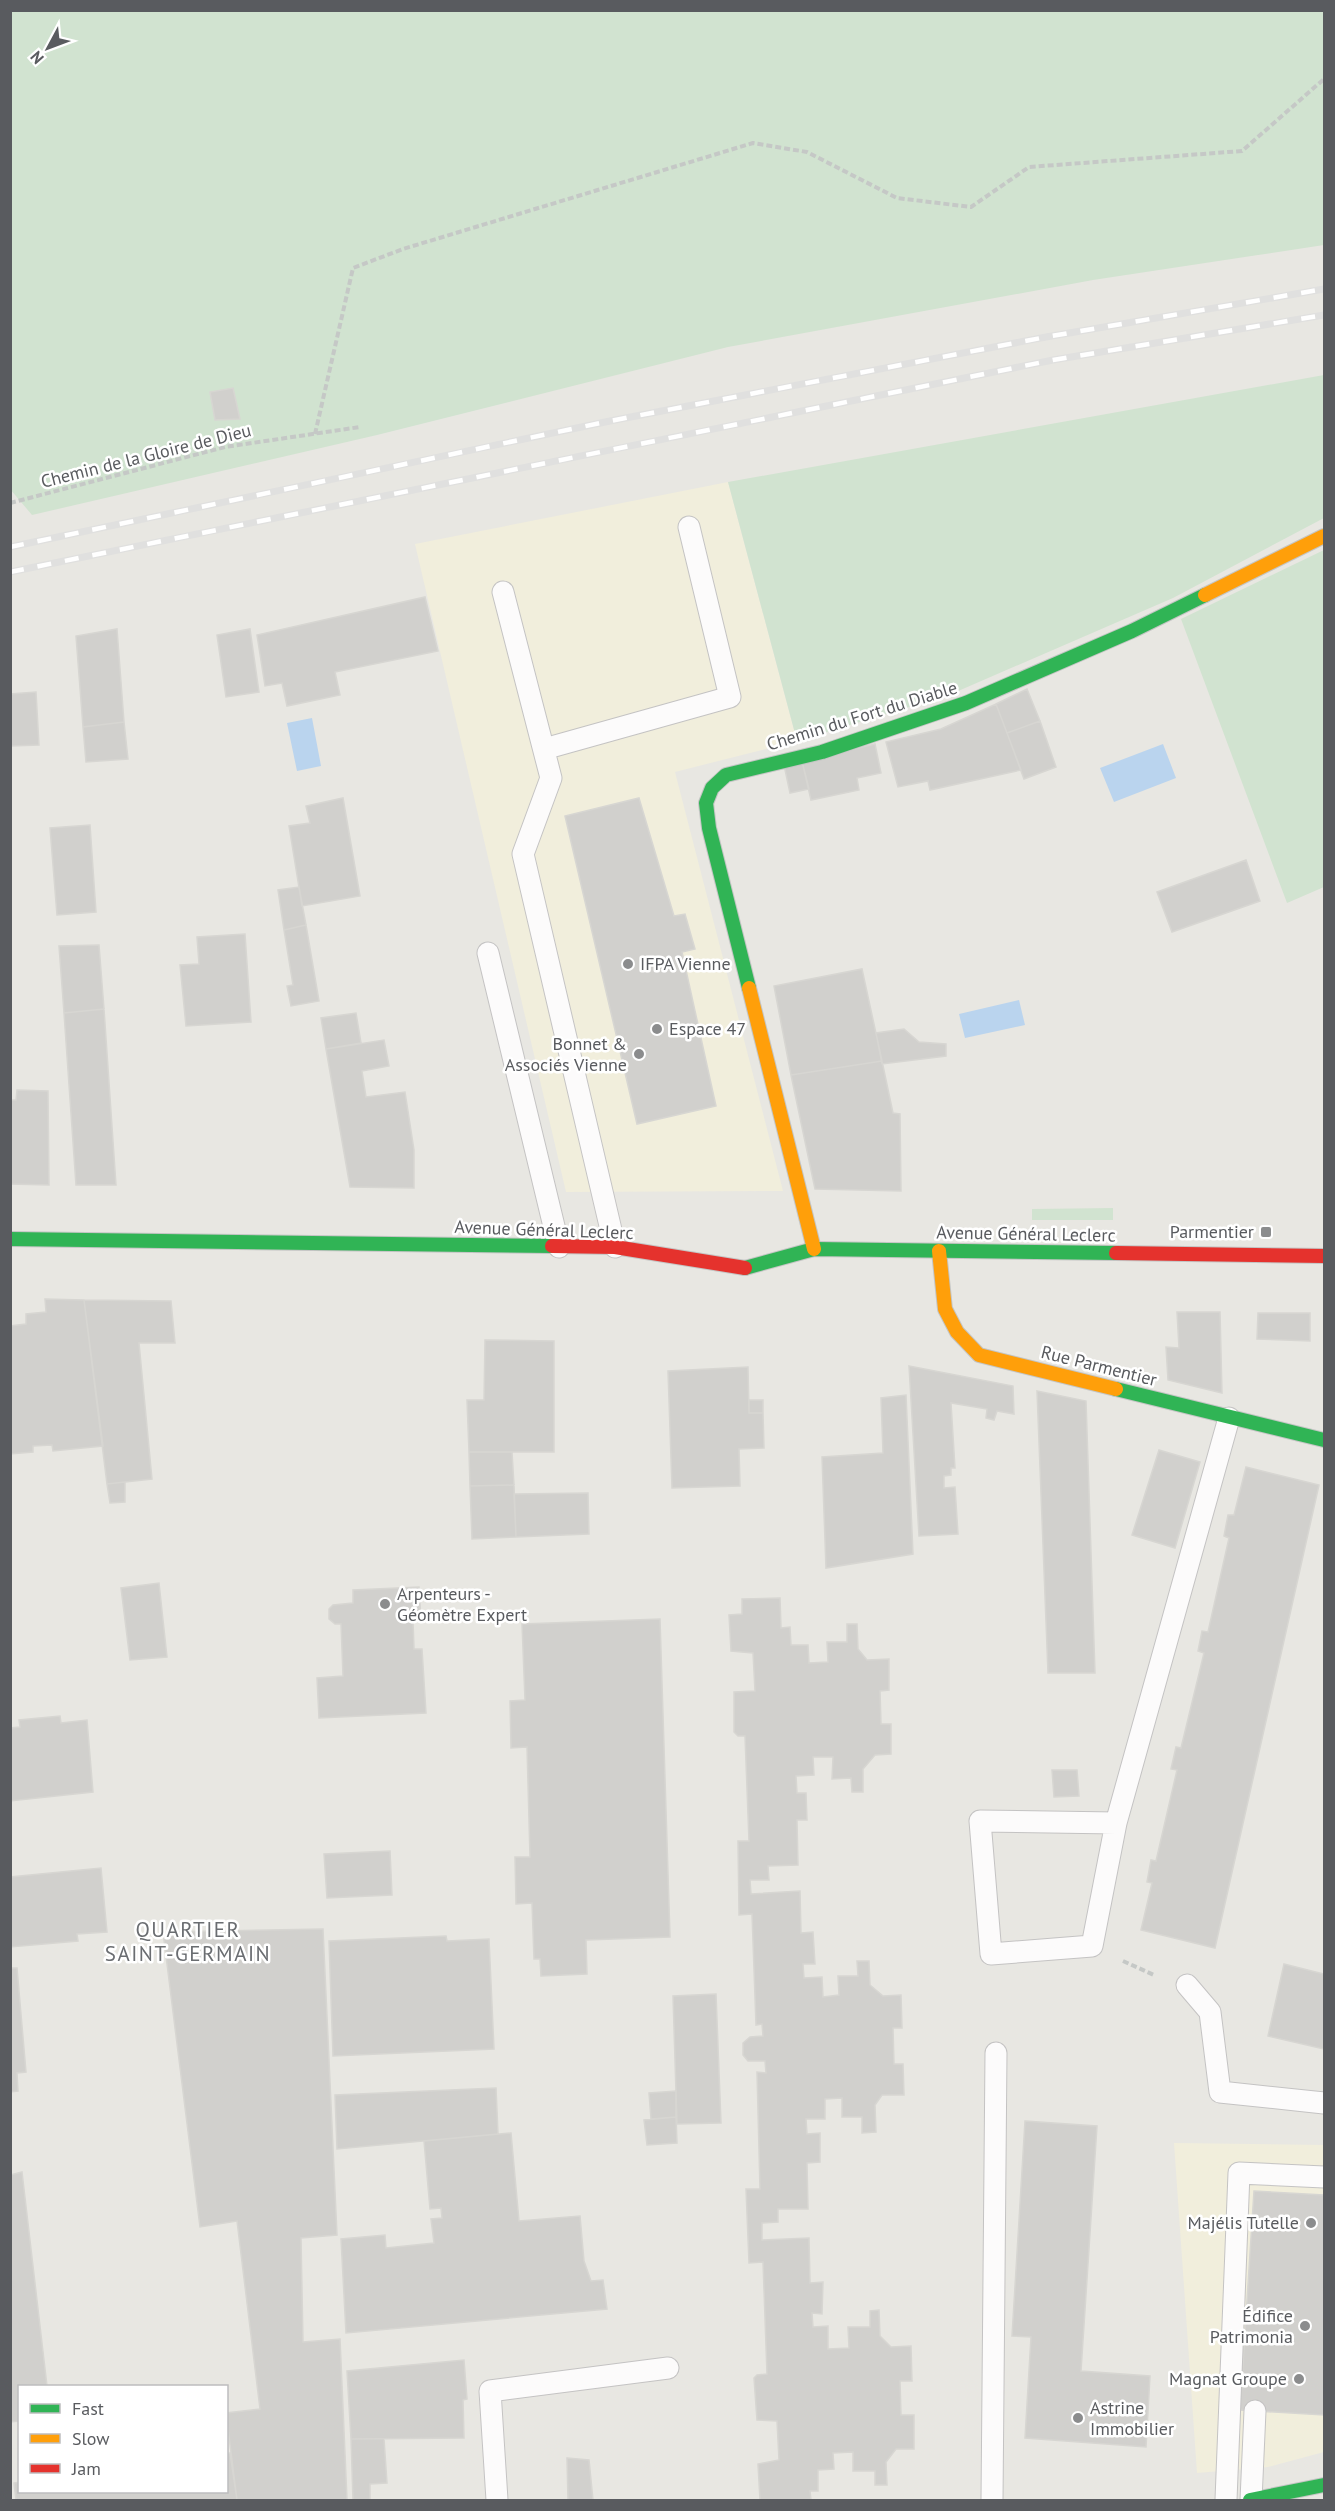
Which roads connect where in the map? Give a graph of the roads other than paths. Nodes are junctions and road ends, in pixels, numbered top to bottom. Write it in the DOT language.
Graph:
graph roads {
  1 [pos="690,527"];
  2 [pos="1324,536"];
  3 [pos="503,592"];
  4 [pos="544,749"];
  5 [pos="488,953"];
  6 [pos="10,1239"];
  7 [pos="559,1246"];
  8 [pos="615,1247"];
  9 [pos="814,1250"];
  10 [pos="939,1251"];
  11 [pos="1324,1256"];
  12 [pos="1229,1418"];
  13 [pos="1324,1440"];
  14 [pos="1116,1823"];
  15 [pos="1187,1985"];
  16 [pos="996,2053"];
  17 [pos="1324,2103"];
  18 [pos="1324,2177"];
  19 [pos="668,2368"];
  20 [pos="1255,2411"];
  21 [pos="1324,2485"];
  22 [pos="497,2500"];
  23 [pos="992,2500"];
  24 [pos="1226,2500"];
  25 [pos="1250,2500"];
  1 -- 4 [label="lane"];
  2 -- 9 [label="street, Chemin du Fort du Diable"];
  3 -- 4 [label="lane"];
  4 -- 8 [label="lane"];
  5 -- 7 [label="lane"];
  6 -- 7 [label="street, Avenue Général Leclerc"];
  7 -- 8 [label="street, Avenue Général Leclerc"];
  8 -- 9 [label="street, Avenue Général Leclerc"];
  9 -- 10 [label="street, Avenue Général Leclerc"];
  10 -- 11 [label="street, Avenue Général Leclerc"];
  10 -- 12 [label="street, Rue Parmentier"];
  12 -- 13 [label="street, Rue Parmentier"];
  12 -- 14 [label="lane"];
  14 -- 14 [label="lane"];
  15 -- 17 [label="lane"];
  16 -- 23 [label="lane"];
  18 -- 24 [label="lane"];
  19 -- 22 [label="lane"];
  20 -- 25 [label="lane"];
  21 -- 25 [label="street"];
}
